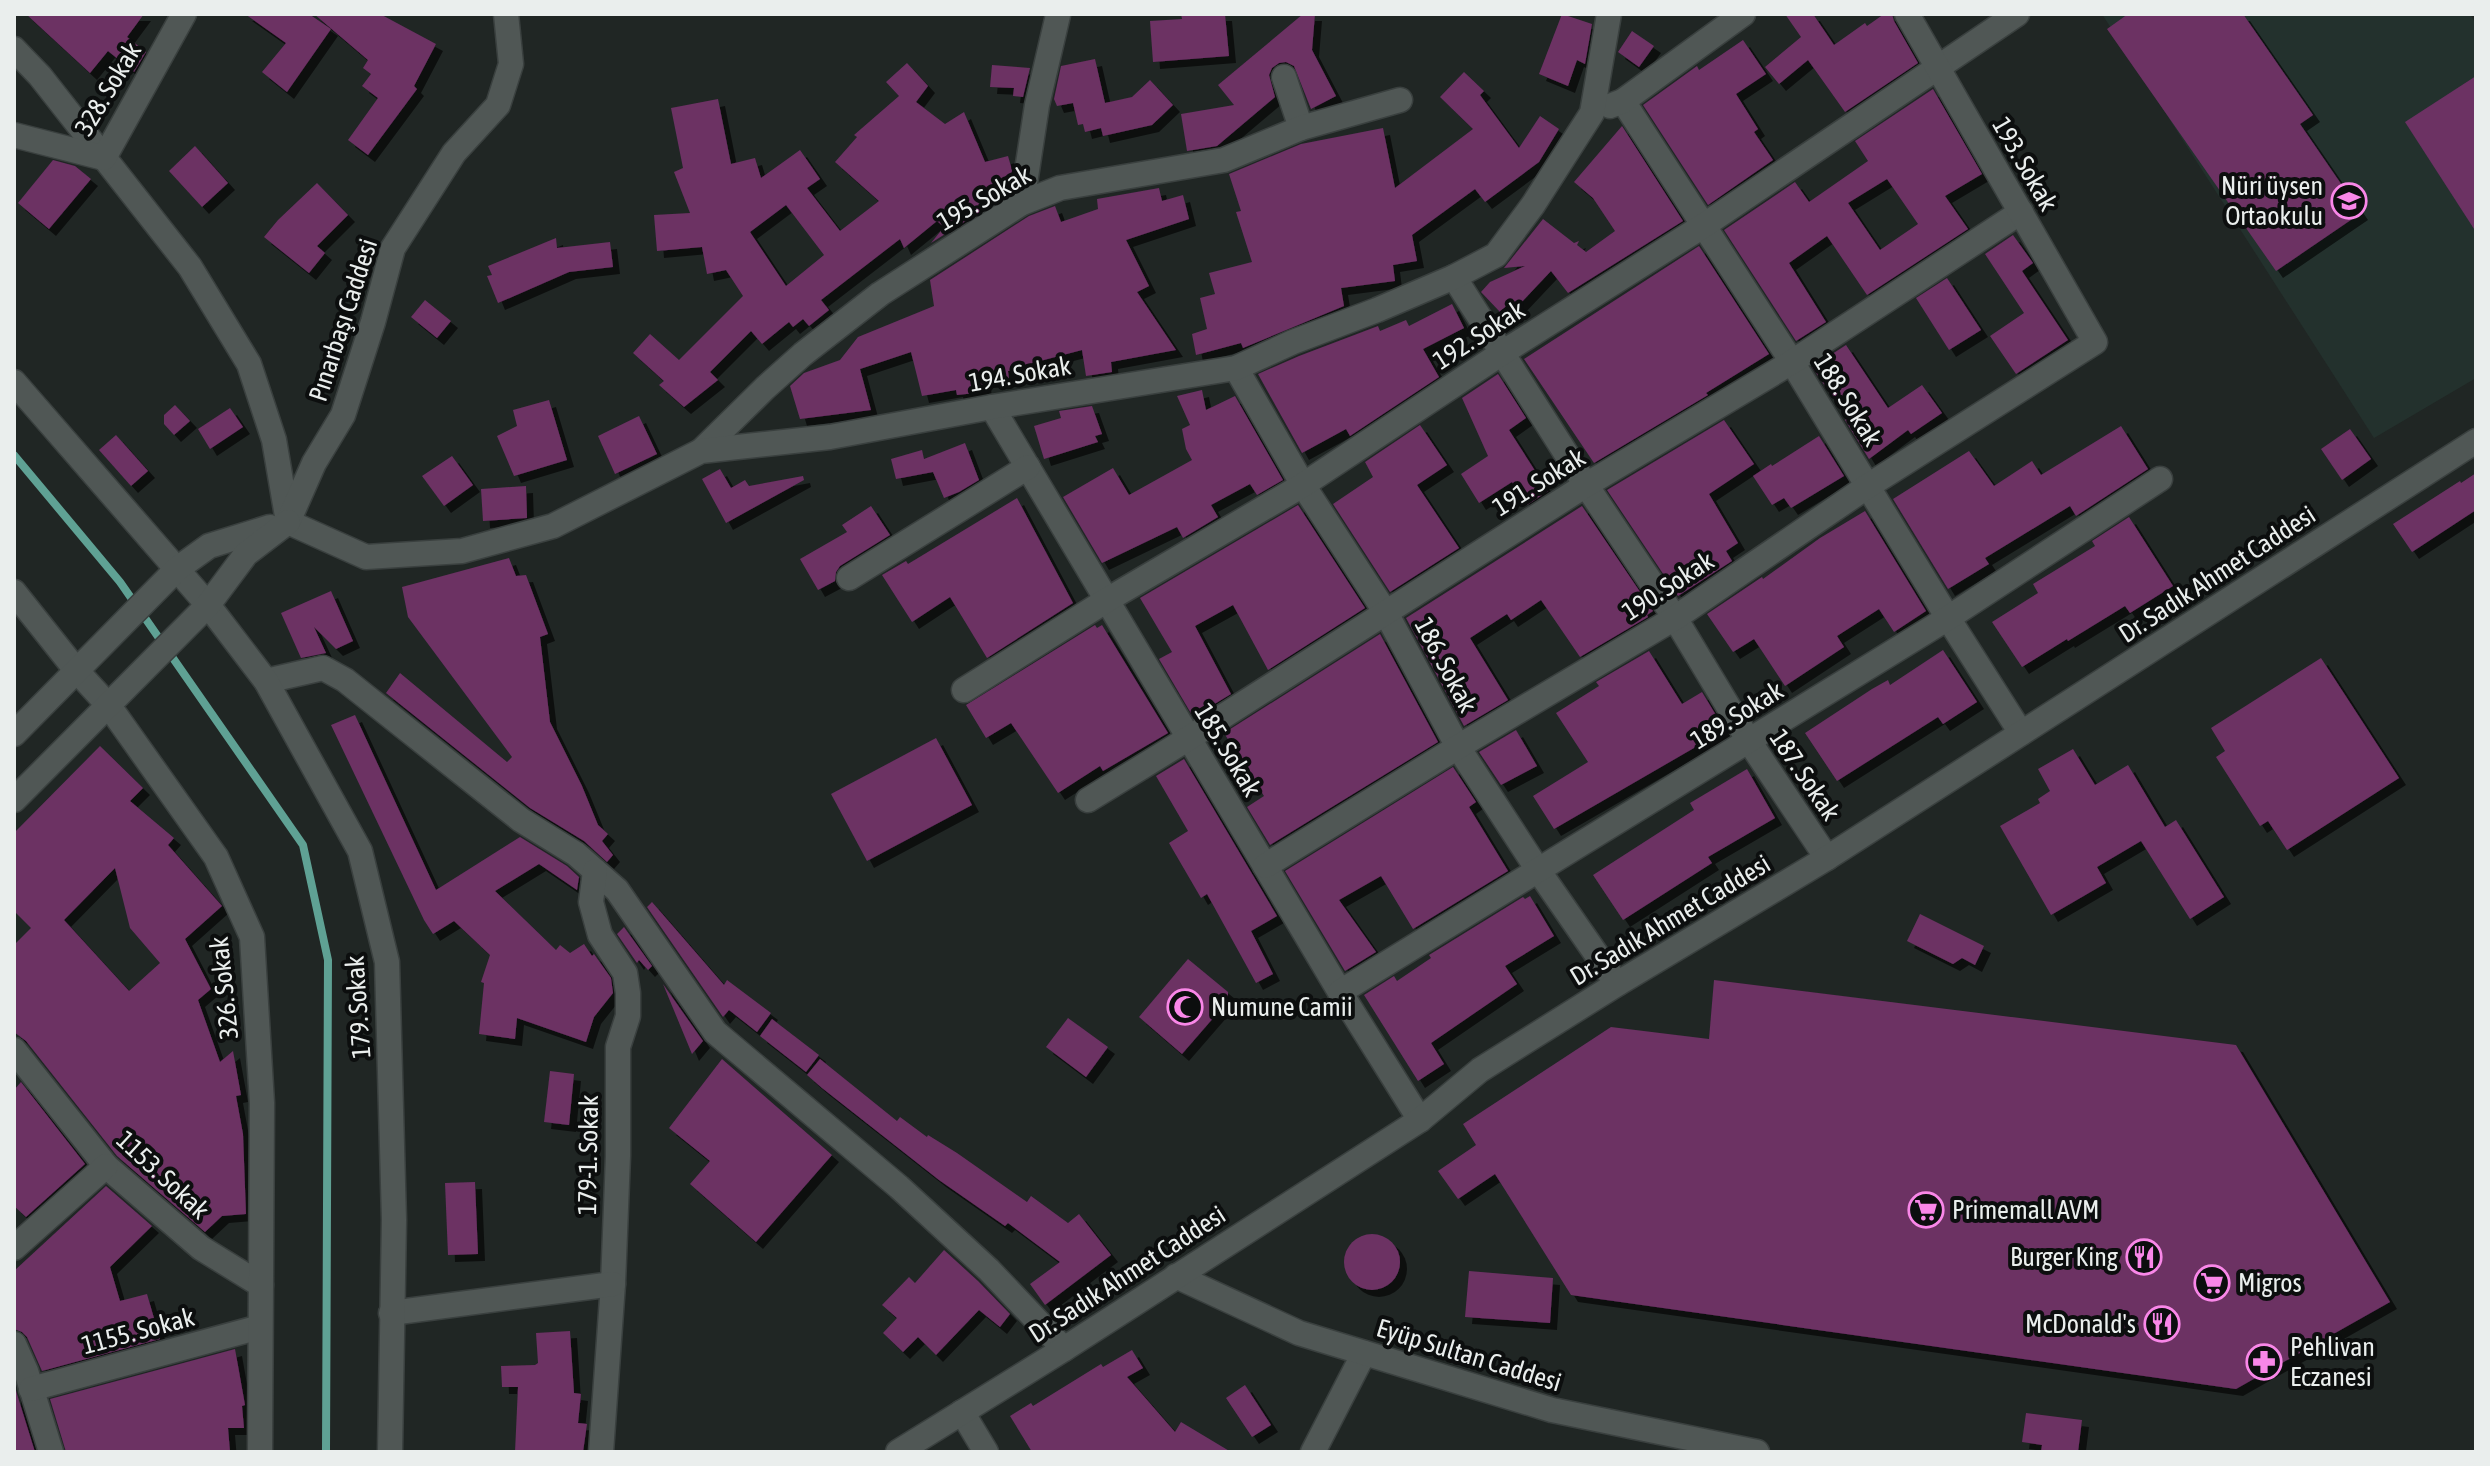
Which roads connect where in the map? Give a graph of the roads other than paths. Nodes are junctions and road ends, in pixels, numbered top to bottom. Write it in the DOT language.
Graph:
graph roads {
  1 [pos="184,14"];
  2 [pos="506,14"];
  3 [pos="1609,14"];
  4 [pos="1743,14"];
  5 [pos="1907,14"];
  6 [pos="2017,14"];
  7 [pos="1058,15"];
  8 [pos="14,49"];
  9 [pos="1938,68"];
  10 [pos="1284,77"];
  11 [pos="1400,100"];
  12 [pos="1623,101"];
  13 [pos="1592,113"];
  14 [pos="1301,128"];
  15 [pos="14,135"];
  16 [pos="104,158"];
  17 [pos="1022,203"];
  18 [pos="2021,212"];
  19 [pos="1703,226"];
  20 [pos="1454,277"];
  21 [pos="2095,342"];
  22 [pos="1502,353"];
  23 [pos="1792,362"];
  24 [pos="1236,368"];
  25 [pos="14,382"];
  26 [pos="992,407"];
  27 [pos="2476,441"];
  28 [pos="701,451"];
  29 [pos="1028,467"];
  30 [pos="2160,479"];
  31 [pos="1303,485"];
  32 [pos="1586,485"];
  33 [pos="1868,486"];
  34 [pos="288,522"];
  35 [pos="177,569"];
  36 [pos="849,578"];
  37 [pos="14,592"];
  38 [pos="1107,600"];
  39 [pos="208,605"];
  40 [pos="1386,613"];
  41 [pos="1675,618"];
  42 [pos="1948,618"];
  43 [pos="76,670"];
  44 [pos="266,681"];
  45 [pos="964,690"];
  46 [pos="109,706"];
  47 [pos="2021,733"];
  48 [pos="14,734"];
  49 [pos="1189,738"];
  50 [pos="1749,741"];
  51 [pos="1458,747"];
  52 [pos="14,800"];
  53 [pos="1088,800"];
  54 [pos="1827,858"];
  55 [pos="1265,866"];
  56 [pos="1538,870"];
  57 [pos="595,871"];
  58 [pos="1617,984"];
  59 [pos="1340,992"];
  60 [pos="14,1050"];
  61 [pos="1420,1120"];
  62 [pos="106,1166"];
  63 [pos="14,1248"];
  64 [pos="1176,1276"];
  65 [pos="613,1284"];
  66 [pos="261,1285"];
  67 [pos="391,1313"];
  68 [pos="260,1327"];
  69 [pos="14,1344"];
  70 [pos="1064,1349"];
  71 [pos="1364,1353"];
  72 [pos="31,1389"];
  73 [pos="962,1412"];
  74 [pos="51,1452"];
  75 [pos="260,1452"];
  76 [pos="390,1452"];
  77 [pos="601,1452"];
  78 [pos="898,1452"];
  79 [pos="986,1452"];
  80 [pos="1313,1452"];
  81 [pos="1757,1452"];
  1 -- 16 [label="street, 328. Sokak"];
  2 -- 34 [label="street, Pınarbaşı Caddesi"];
  3 -- 13 [label="street, 194. Sokak"];
  4 -- 12 [label="street"];
  5 -- 9 [label="street, 193. Sokak"];
  6 -- 9 [label="street, 192. Sokak"];
  7 -- 17 [label="street"];
  8 -- 16 [label="street"];
  9 -- 18 [label="street, 193. Sokak"];
  9 -- 19 [label="street, 192. Sokak"];
  10 -- 14 [label="street"];
  11 -- 14 [label="street, 195. Sokak"];
  12 -- 13 [label="street"];
  12 -- 19 [label="street, 188. Sokak"];
  13 -- 20 [label="street, 194. Sokak"];
  14 -- 17 [label="street, 195. Sokak"];
  15 -- 16 [label="street, 328. Sokak"];
  16 -- 34 [label="street"];
  17 -- 28 [label="street, 195. Sokak"];
  18 -- 21 [label="street, 193. Sokak"];
  18 -- 23 [label="street, 191. Sokak"];
  19 -- 22 [label="street, 192. Sokak"];
  19 -- 23 [label="street, 188. Sokak"];
  20 -- 22 [label="street, 187. Sokak"];
  20 -- 24 [label="street, 194. Sokak"];
  21 -- 33 [label="street, 190. Sokak"];
  22 -- 31 [label="street, 192. Sokak"];
  22 -- 32 [label="street, 187. Sokak"];
  23 -- 32 [label="street, 191. Sokak"];
  23 -- 33 [label="street, 188. Sokak"];
  24 -- 26 [label="street, 194. Sokak"];
  24 -- 31 [label="street, 186. Sokak"];
  25 -- 35 [label="street"];
  26 -- 28 [label="street, 194. Sokak"];
  26 -- 29 [label="street, 185. Sokak"];
  27 -- 47 [label="street, Dr. Sadık Ahmet Caddesi"];
  28 -- 34 [label="street, 194. Sokak"];
  29 -- 36 [label="street"];
  29 -- 38 [label="street, 185. Sokak"];
  30 -- 42 [label="street, 189. Sokak"];
  31 -- 38 [label="street, 192. Sokak"];
  31 -- 40 [label="street, 186. Sokak"];
  32 -- 40 [label="street, 191. Sokak"];
  32 -- 41 [label="street, 187. Sokak"];
  33 -- 41 [label="street, 190. Sokak"];
  33 -- 42 [label="street, 188. Sokak"];
  34 -- 35 [label="street"];
  34 -- 39 [label="street"];
  35 -- 39 [label="street"];
  35 -- 43 [label="street"];
  37 -- 43 [label="street, 326. Sokak"];
  38 -- 45 [label="street, 192. Sokak"];
  38 -- 49 [label="street, 185. Sokak"];
  39 -- 44 [label="street, 179. Sokak"];
  39 -- 46 [label="street"];
  40 -- 49 [label="street, 191. Sokak"];
  40 -- 51 [label="street, 186. Sokak"];
  41 -- 50 [label="street, 187. Sokak"];
  41 -- 51 [label="street, 190. Sokak"];
  42 -- 47 [label="street, 188. Sokak"];
  42 -- 50 [label="street, 189. Sokak"];
  43 -- 46 [label="street, 326. Sokak"];
  43 -- 48 [label="street"];
  44 -- 57 [label="street"];
  44 -- 67 [label="street, 179. Sokak"];
  46 -- 52 [label="street"];
  46 -- 66 [label="street, 326. Sokak"];
  47 -- 54 [label="street, Dr. Sadık Ahmet Caddesi"];
  49 -- 53 [label="street, 191. Sokak"];
  49 -- 55 [label="street, 185. Sokak"];
  50 -- 54 [label="street, 187. Sokak"];
  50 -- 56 [label="street, 189. Sokak"];
  51 -- 55 [label="street, 190. Sokak"];
  51 -- 56 [label="street, 186. Sokak"];
  54 -- 58 [label="street, Dr. Sadık Ahmet Caddesi"];
  55 -- 59 [label="street, 185. Sokak"];
  56 -- 58 [label="street, 186. Sokak"];
  56 -- 59 [label="street, 189. Sokak"];
  57 -- 65 [label="street, 179-1. Sokak"];
  57 -- 70 [label="street"];
  58 -- 61 [label="street, Dr. Sadık Ahmet Caddesi"];
  59 -- 61 [label="street, 185. Sokak"];
  60 -- 62 [label="street, 1153. Sokak"];
  61 -- 64 [label="street, Dr. Sadık Ahmet Caddesi"];
  62 -- 63 [label="street"];
  62 -- 66 [label="street, 1153. Sokak"];
  64 -- 70 [label="street, Dr. Sadık Ahmet Caddesi"];
  64 -- 71 [label="street, Eyüp Sultan Caddesi"];
  65 -- 67 [label="street"];
  65 -- 77 [label="street, 179-1. Sokak"];
  66 -- 68 [label="street, 326. Sokak"];
  67 -- 76 [label="street, 179. Sokak"];
  68 -- 72 [label="street, 1155. Sokak"];
  68 -- 75 [label="street, 326. Sokak"];
  69 -- 72 [label="street"];
  70 -- 73 [label="street, Dr. Sadık Ahmet Caddesi"];
  71 -- 80 [label="street"];
  71 -- 81 [label="street, Eyüp Sultan Caddesi"];
  72 -- 74 [label="street"];
  73 -- 78 [label="street, Dr. Sadık Ahmet Caddesi"];
  73 -- 79 [label="street"];
}
